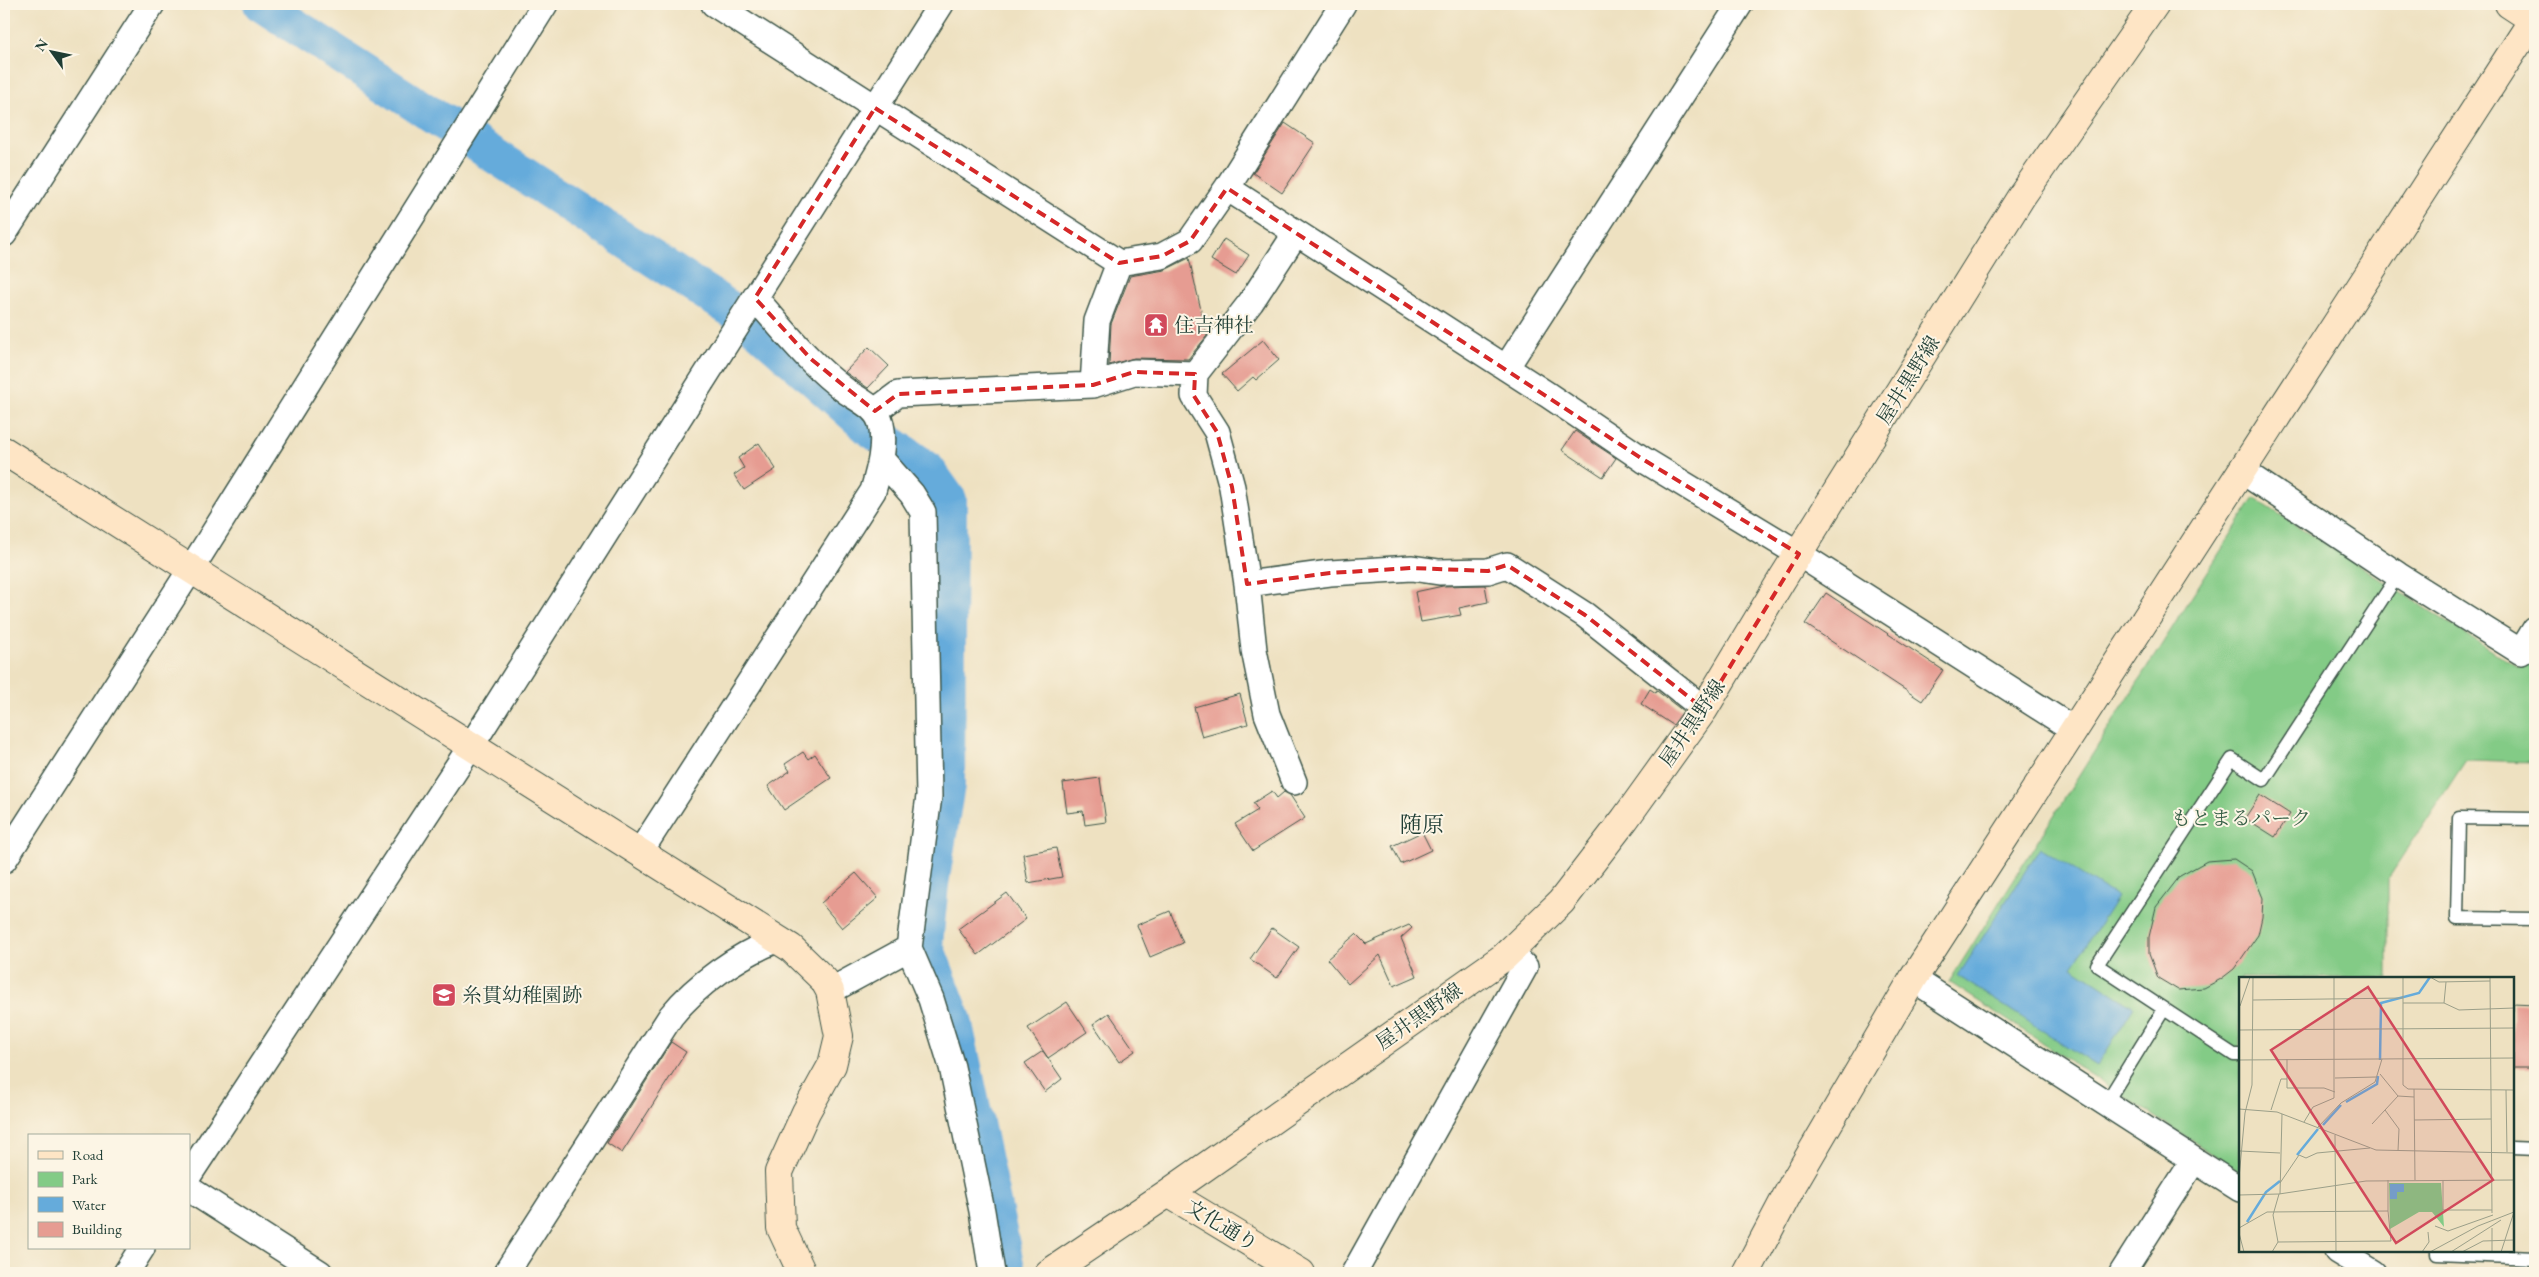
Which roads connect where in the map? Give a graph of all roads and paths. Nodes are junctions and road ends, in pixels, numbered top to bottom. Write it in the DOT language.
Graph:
graph roads {
  1 [pos="152,4"];
  2 [pos="545,4"];
  3 [pos="714,4"];
  4 [pos="941,4"];
  5 [pos="1343,4"];
  6 [pos="1740,4"];
  7 [pos="2155,4"];
  8 [pos="2509,4"];
  9 [pos="2535,19"];
  10 [pos="875,108"];
  11 [pos="1227,188"];
  12 [pos="1296,233"];
  13 [pos="4,234"];
  14 [pos="1118,264"];
  15 [pos="754,298"];
  16 [pos="1506,368"];
  17 [pos="1195,374"];
  18 [pos="1093,385"];
  19 [pos="875,411"];
  20 [pos="4,451"];
  21 [pos="882,460"];
  22 [pos="2242,471"];
  23 [pos="1799,554"];
  24 [pos="191,569"];
  25 [pos="2398,575"];
  26 [pos="1247,584"];
  27 [pos="2535,629"];
  28 [pos="1704,709"];
  29 [pos="2072,729"];
  30 [pos="471,746"];
  31 [pos="1294,782"];
  32 [pos="2535,819"];
  33 [pos="640,852"];
  34 [pos="4,860"];
  35 [pos="2535,919"];
  36 [pos="776,940"];
  37 [pos="909,948"];
  38 [pos="1509,951"];
  39 [pos="1913,979"];
  40 [pos="830,991"];
  41 [pos="2164,1009"];
  42 [pos="2239,1055"];
  43 [pos="2106,1103"];
  44 [pos="2514,1148"];
  45 [pos="2535,1149"];
  46 [pos="2194,1160"];
  47 [pos="190,1173"];
  48 [pos="2239,1188"];
  49 [pos="190,1191"];
  50 [pos="1168,1192"];
  51 [pos="141,1250"];
  52 [pos="2340,1252"];
  53 [pos="2437,1252"];
  54 [pos="2535,1258"];
  55 [pos="126,1273"];
  56 [pos="320,1273"];
  57 [pos="506,1273"];
  58 [pos="802,1273"];
  59 [pos="992,1273"];
  60 [pos="1049,1273"];
  61 [pos="1301,1273"];
  62 [pos="1354,1273"];
  63 [pos="1746,1273"];
  64 [pos="2122,1273"];
  65 [pos="2373,1273"];
  1 -- 13 [label="street"];
  2 -- 24 [label="street"];
  3 -- 10 [label="street"];
  4 -- 10 [label="street"];
  5 -- 11 [label="street"];
  6 -- 16 [label="street"];
  7 -- 23 [label="street, 屋井黒野線"];
  8 -- 9 [label="street"];
  9 -- 22 [label="street"];
  10 -- 14 [label="street"];
  10 -- 15 [label="street"];
  11 -- 12 [label="street"];
  11 -- 14 [label="street"];
  12 -- 16 [label="street"];
  12 -- 17 [label="street"];
  14 -- 18 [label="street"];
  15 -- 19 [label="street"];
  15 -- 30 [label="street"];
  16 -- 23 [label="street"];
  17 -- 18 [label="street"];
  17 -- 26 [label="street"];
  18 -- 19 [label="street"];
  19 -- 21 [label="street"];
  20 -- 24 [label="street"];
  21 -- 33 [label="street"];
  21 -- 37 [label="street"];
  22 -- 25 [label="street"];
  22 -- 29 [label="street"];
  23 -- 28 [label="street, 屋井黒野線"];
  23 -- 29 [label="street"];
  24 -- 30 [label="street"];
  24 -- 34 [label="street"];
  25 -- 27 [label="street"];
  25 -- 41 [label="lane"];
  26 -- 28 [label="street"];
  26 -- 31 [label="street"];
  28 -- 38 [label="street, 屋井黒野線"];
  29 -- 39 [label="street"];
  30 -- 33 [label="street"];
  30 -- 47 [label="street"];
  32 -- 35 [label="lane"];
  33 -- 36 [label="street"];
  36 -- 40 [label="street"];
  36 -- 57 [label="street"];
  37 -- 40 [label="street"];
  37 -- 59 [label="street"];
  38 -- 50 [label="street, 屋井黒野線"];
  38 -- 62 [label="street"];
  39 -- 43 [label="street"];
  39 -- 63 [label="street"];
  40 -- 58 [label="street"];
  41 -- 42 [label="lane"];
  41 -- 43 [label="lane"];
  43 -- 46 [label="street"];
  44 -- 45 [label="lane"];
  46 -- 48 [label="street"];
  46 -- 64 [label="street"];
  49 -- 56 [label="street"];
  50 -- 60 [label="street, 屋井黒野線"];
  50 -- 61 [label="street, 文化通り"];
  51 -- 55 [label="street"];
  52 -- 65 [label="street"];
  53 -- 54 [label="lane"];
}
